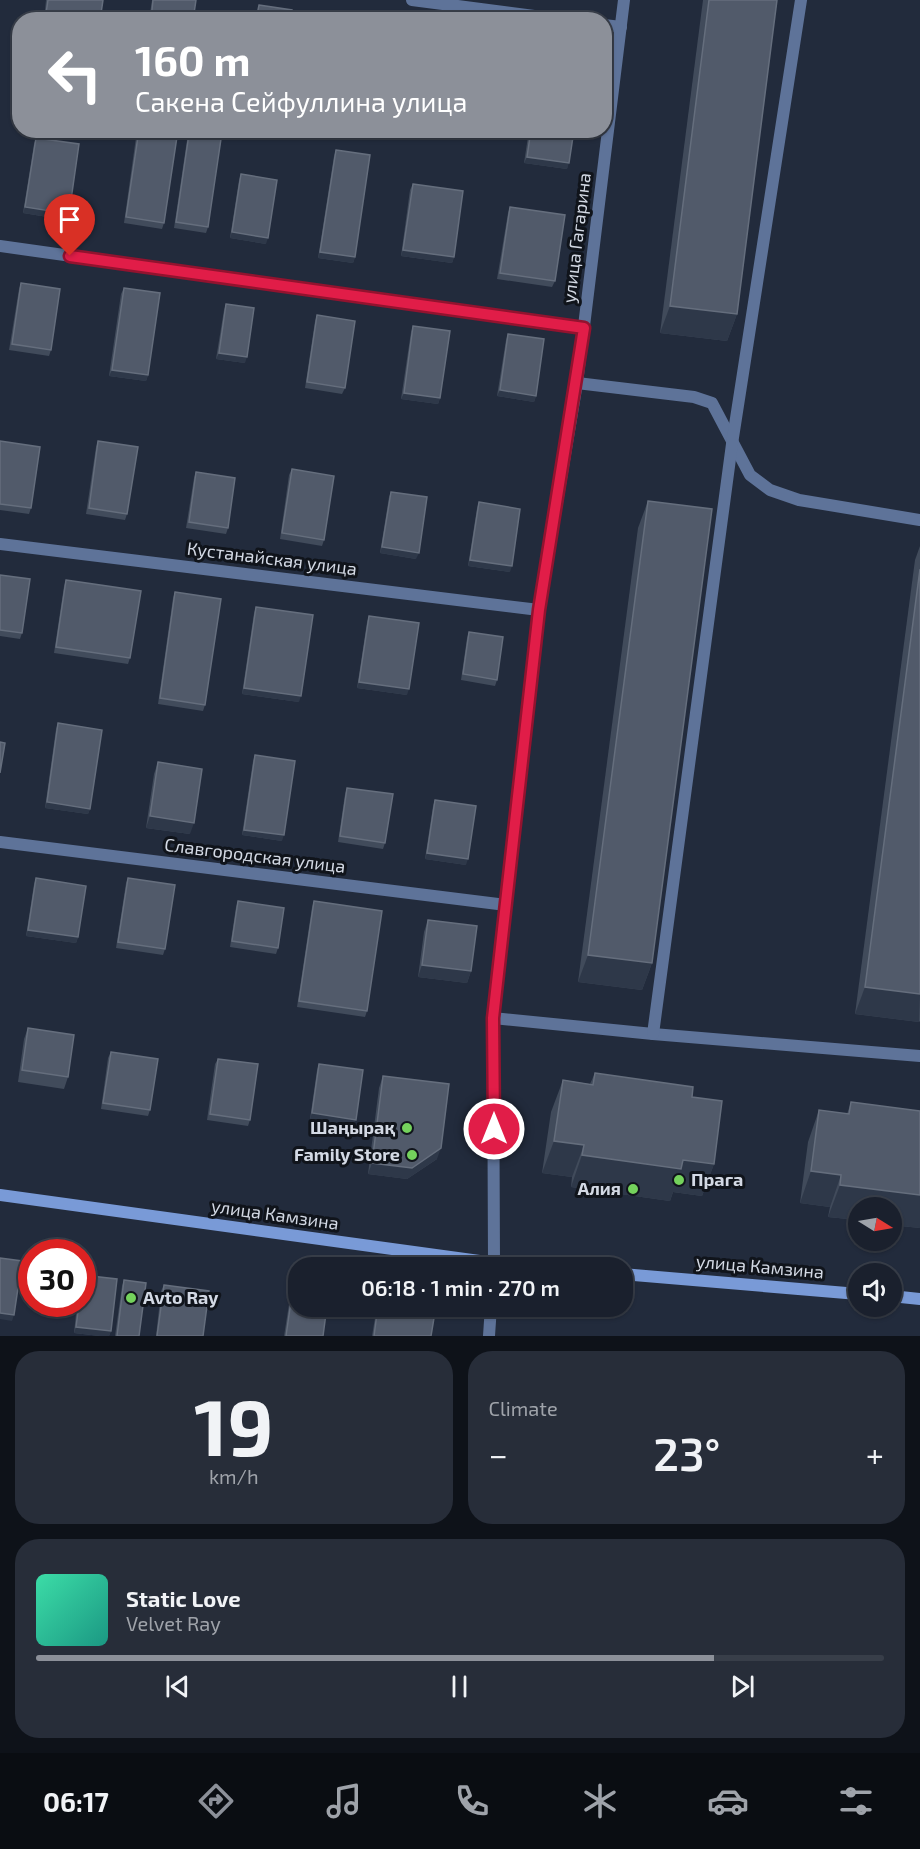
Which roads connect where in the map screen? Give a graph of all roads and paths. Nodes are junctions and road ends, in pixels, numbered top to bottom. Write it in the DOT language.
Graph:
graph roads {
  1 [pos="412,0"];
  2 [pos="624,0"];
  3 [pos="801,0"];
  4 [pos="504,12"];
  5 [pos="612,26"];
  6 [pos="621,27"];
  7 [pos="612,100"];
  8 [pos="607,138"];
  9 [pos="0,246"];
  10 [pos="584,328"];
  11 [pos="577,383"];
  12 [pos="732,444"];
  13 [pos="920,520"];
  14 [pos="0,544"];
  15 [pos="539,610"];
  16 [pos="0,842"];
  17 [pos="506,905"];
  18 [pos="493,1018"];
  19 [pos="653,1034"];
  20 [pos="920,1056"];
  21 [pos="0,1195"];
  22 [pos="438,1257"];
  23 [pos="494,1257"];
  24 [pos="633,1275"];
  25 [pos="848,1293"];
  26 [pos="902,1297"];
  27 [pos="920,1299"];
  28 [pos="490,1317"];
  29 [pos="489,1336"];
  1 -- 4 [label="street"];
  2 -- 6 [label="street, улица Гагарина"];
  3 -- 12 [label="street"];
  5 -- 6 [label="street"];
  6 -- 7 [label="street, улица Гагарина"];
  8 -- 10 [label="street, улица Гагарина"];
  9 -- 10 [label="street"];
  10 -- 11 [label="street, улица Гагарина"];
  11 -- 12 [label="street"];
  11 -- 15 [label="street, улица Гагарина"];
  12 -- 13 [label="street"];
  12 -- 19 [label="street"];
  14 -- 15 [label="street, Кустанайская улица"];
  15 -- 17 [label="street, улица Гагарина"];
  16 -- 17 [label="street, Славгородская улица"];
  17 -- 18 [label="street, улица Гагарина"];
  18 -- 19 [label="street"];
  18 -- 23 [label="street, улица Гагарина"];
  19 -- 20 [label="street"];
  21 -- 22 [label="main road, улица Камзина"];
  24 -- 25 [label="main road, улица Камзина"];
  26 -- 27 [label="main road"];
  28 -- 29 [label="street"];
}
